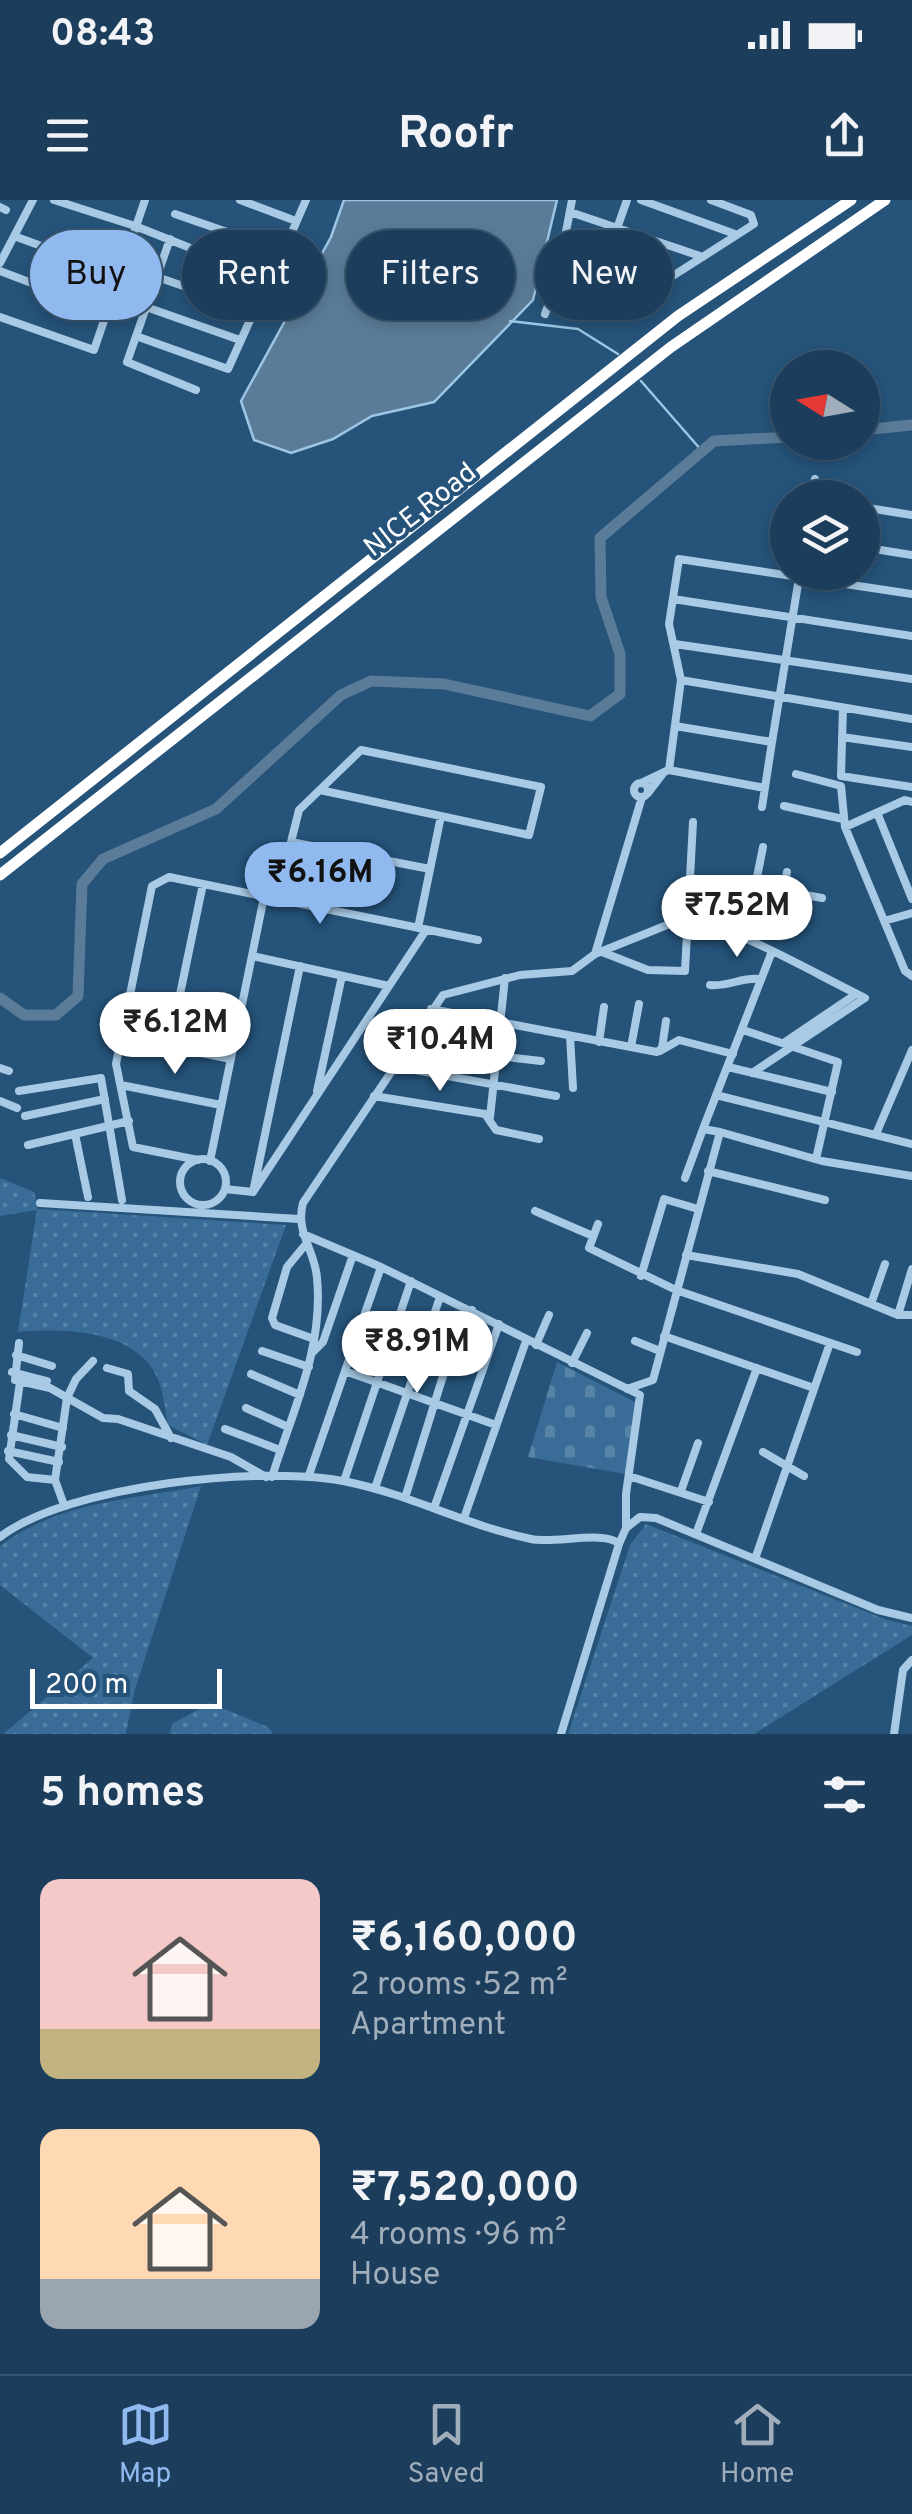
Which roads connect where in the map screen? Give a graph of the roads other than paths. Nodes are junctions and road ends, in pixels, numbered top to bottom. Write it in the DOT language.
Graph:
graph roads {
  1 [pos="32,200"];
  2 [pos="54,200"];
  3 [pos="144,200"];
  4 [pos="240,200"];
  5 [pos="306,200"];
  6 [pos="572,200"];
  7 [pos="626,200"];
  8 [pos="641,200"];
  9 [pos="712,200"];
  10 [pos="852,200"];
  11 [pos="885,200"];
  12 [pos="570,212"];
  13 [pos="175,214"];
  14 [pos="296,221"];
  15 [pos="136,226"];
  16 [pos="616,227"];
  17 [pos="134,230"];
  18 [pos="221,230"];
  19 [pos="292,230"];
  20 [pos="567,230"];
  21 [pos="615,230"];
  22 [pos="736,234"];
  23 [pos="14,236"];
  24 [pos="170,239"];
  25 [pos="30,242"];
  26 [pos="182,244"];
  27 [pos="703,257"];
  28 [pos="162,262"];
  29 [pos="0,267"];
  30 [pos="673,277"];
  31 [pos="30,280"];
  32 [pos="162,313"];
  33 [pos="0,316"];
  34 [pos="102,320"];
  35 [pos="142,320"];
  36 [pos="249,320"];
  37 [pos="136,336"];
  38 [pos="240,340"];
  39 [pos="196,390"];
  40 [pos="880,510"];
  41 [pos="912,515"];
  42 [pos="880,550"];
  43 [pos="912,555"];
  44 [pos="770,571"];
  45 [pos="880,589"];
  46 [pos="797,590"];
  47 [pos="912,594"];
  48 [pos="673,600"];
  49 [pos="792,618"];
  50 [pos="912,636"];
  51 [pos="675,644"];
  52 [pos="786,660"];
  53 [pos="912,679"];
  54 [pos="681,680"];
  55 [pos="780,698"];
  56 [pos="844,708"];
  57 [pos="912,719"];
  58 [pos="675,726"];
  59 [pos="842,737"];
  60 [pos="772,742"];
  61 [pos="912,746"];
  62 [pos="667,771"];
  63 [pos="796,774"];
  64 [pos="912,787"];
  65 [pos="765,788"];
  66 [pos="320,790"];
  67 [pos="645,795"];
  68 [pos="912,802"];
  69 [pos="762,806"];
  70 [pos="784,806"];
  71 [pos="878,814"];
  72 [pos="441,816"];
  73 [pos="693,822"];
  74 [pos="844,823"];
  75 [pos="763,847"];
  76 [pos="0,853"];
  77 [pos="430,869"];
  78 [pos="786,872"];
  79 [pos="0,876"];
  80 [pos="204,884"];
  81 [pos="755,887"];
  82 [pos="689,893"];
  83 [pos="782,893"];
  84 [pos="264,896"];
  85 [pos="822,898"];
  86 [pos="912,899"];
  87 [pos="912,912"];
  88 [pos="687,917"];
  89 [pos="884,921"];
  90 [pos="422,929"];
  91 [pos="478,940"];
  92 [pos="599,953"];
  93 [pos="771,954"];
  94 [pos="252,956"];
  95 [pos="300,966"];
  96 [pos="342,976"];
  97 [pos="912,976"];
  98 [pos="505,978"];
  99 [pos="760,980"];
  100 [pos="710,985"];
  101 [pos="389,986"];
  102 [pos="856,994"];
  103 [pos="639,1004"];
  104 [pos="604,1007"];
  105 [pos="431,1008"];
  106 [pos="666,1021"];
  107 [pos="501,1024"];
  108 [pos="742,1030"];
  109 [pos="570,1036"];
  110 [pos="121,1037"];
  111 [pos="411,1039"];
  112 [pos="599,1042"];
  113 [pos="785,1042"];
  114 [pos="796,1046"];
  115 [pos="170,1047"];
  116 [pos="631,1048"];
  117 [pos="912,1050"];
  118 [pos="660,1051"];
  119 [pos="497,1054"];
  120 [pos="733,1054"];
  121 [pos="231,1059"];
  122 [pos="541,1061"];
  123 [pos="393,1066"];
  124 [pos="728,1067"];
  125 [pos="752,1072"];
  126 [pos="121,1086"];
  127 [pos="494,1086"];
  128 [pos="573,1088"];
  129 [pos="19,1091"];
  130 [pos="832,1092"];
  131 [pos="716,1095"];
  132 [pos="316,1096"];
  133 [pos="374,1096"];
  134 [pos="556,1096"];
  135 [pos="105,1098"];
  136 [pos="3,1102"];
  137 [pos="221,1106"];
  138 [pos="16,1108"];
  139 [pos="25,1116"];
  140 [pos="0,1117"];
  141 [pos="490,1117"];
  142 [pos="129,1121"];
  143 [pos="823,1124"];
  144 [pos="110,1126"];
  145 [pos="703,1129"];
  146 [pos="720,1132"];
  147 [pos="75,1134"];
  148 [pos="876,1134"];
  149 [pos="538,1138"];
  150 [pos="912,1144"];
  151 [pos="28,1145"];
  152 [pos="816,1159"];
  153 [pos="198,1160"];
  154 [pos="210,1161"];
  155 [pos="708,1171"];
  156 [pos="912,1176"];
  157 [pos="685,1178"];
  158 [pos="225,1189"];
  159 [pos="253,1192"];
  160 [pos="88,1197"];
  161 [pos="185,1197"];
  162 [pos="122,1200"];
  163 [pos="825,1200"];
  164 [pos="216,1201"];
  165 [pos="40,1203"];
  166 [pos="698,1208"];
  167 [pos="180,1211"];
  168 [pos="536,1211"];
  169 [pos="217,1214"];
  170 [pos="299,1219"];
  171 [pos="598,1224"];
  172 [pos="302,1234"];
  173 [pos="592,1236"];
  174 [pos="306,1244"];
  175 [pos="353,1255"];
  176 [pos="686,1255"];
  177 [pos="884,1264"];
  178 [pos="382,1267"];
  179 [pos="912,1270"];
  180 [pos="641,1276"];
  181 [pos="411,1281"];
  182 [pos="676,1290"];
  183 [pos="440,1296"];
  184 [pos="871,1304"];
  185 [pos="472,1310"];
  186 [pos="549,1315"];
  187 [pos="912,1315"];
  188 [pos="898,1316"];
  189 [pos="499,1324"];
  190 [pos="587,1332"];
  191 [pos="664,1336"];
  192 [pos="314,1339"];
  193 [pos="526,1341"];
  194 [pos="635,1341"];
  195 [pos="19,1343"];
  196 [pos="830,1343"];
  197 [pos="536,1346"];
  198 [pos="262,1351"];
  199 [pos="660,1351"];
  200 [pos="857,1352"];
  201 [pos="312,1353"];
  202 [pos="16,1355"];
  203 [pos="93,1361"];
  204 [pos="572,1363"];
  205 [pos="52,1366"];
  206 [pos="107,1368"];
  207 [pos="309,1368"];
  208 [pos="757,1368"];
  209 [pos="345,1371"];
  210 [pos="12,1372"];
  211 [pos="252,1374"];
  212 [pos="47,1381"];
  213 [pos="20,1382"];
  214 [pos="377,1382"];
  215 [pos="814,1388"];
  216 [pos="626,1389"];
  217 [pos="407,1393"];
  218 [pos="300,1395"];
  219 [pos="68,1398"];
  220 [pos="435,1403"];
  221 [pos="246,1408"];
  222 [pos="14,1414"];
  223 [pos="465,1414"];
  224 [pos="496,1425"];
  225 [pos="288,1426"];
  226 [pos="64,1428"];
  227 [pos="225,1430"];
  228 [pos="11,1435"];
  229 [pos="171,1438"];
  230 [pos="698,1442"];
  231 [pos="62,1447"];
  232 [pos="280,1450"];
  233 [pos="8,1451"];
  234 [pos="764,1452"];
  235 [pos="59,1462"];
  236 [pos="787,1466"];
  237 [pos="310,1476"];
  238 [pos="628,1476"];
  239 [pos="804,1476"];
  240 [pos="269,1477"];
  241 [pos="55,1480"];
  242 [pos="344,1481"];
  243 [pos="376,1488"];
  244 [pos="681,1491"];
  245 [pos="405,1498"];
  246 [pos="709,1502"];
  247 [pos="64,1505"];
  248 [pos="434,1508"];
  249 [pos="464,1518"];
  250 [pos="626,1528"];
  251 [pos="696,1534"];
  252 [pos="0,1537"];
  253 [pos="619,1544"];
  254 [pos="755,1559"];
  255 [pos="912,1618"];
  256 [pos="912,1660"];
  257 [pos="561,1734"];
  258 [pos="894,1734"];
  1 -- 23 [label="street"];
  2 -- 15 [label="street"];
  3 -- 15 [label="street"];
  4 -- 14 [label="street"];
  5 -- 14 [label="street"];
  6 -- 12 [label="street"];
  7 -- 16 [label="street"];
  8 -- 22 [label="street"];
  9 -- 22 [label="street"];
  10 -- 76 [label="highway, NICE Road"];
  11 -- 79 [label="highway, NICE Road"];
  12 -- 16 [label="street"];
  12 -- 20 [label="street"];
  13 -- 18 [label="street"];
  14 -- 19 [label="street"];
  15 -- 17 [label="street"];
  15 -- 24 [label="street"];
  16 -- 21 [label="street"];
  16 -- 27 [label="street"];
  22 -- 27 [label="street"];
  23 -- 25 [label="street"];
  23 -- 29 [label="street"];
  24 -- 26 [label="street"];
  24 -- 28 [label="street"];
  27 -- 30 [label="street"];
  29 -- 31 [label="street"];
  32 -- 38 [label="street"];
  33 -- 34 [label="street"];
  35 -- 37 [label="street"];
  36 -- 38 [label="street"];
  37 -- 38 [label="street"];
  37 -- 39 [label="street"];
  40 -- 41 [label="street"];
  42 -- 43 [label="street"];
  44 -- 48 [label="street"];
  45 -- 47 [label="street"];
  46 -- 49 [label="street"];
  48 -- 49 [label="street"];
  48 -- 51 [label="street"];
  49 -- 50 [label="street"];
  49 -- 52 [label="street"];
  51 -- 52 [label="street"];
  51 -- 54 [label="street"];
  52 -- 53 [label="street"];
  52 -- 55 [label="street"];
  54 -- 55 [label="street"];
  54 -- 58 [label="street"];
  55 -- 56 [label="street"];
  55 -- 60 [label="street"];
  56 -- 57 [label="street"];
  56 -- 59 [label="street"];
  58 -- 60 [label="street"];
  58 -- 62 [label="street"];
  59 -- 61 [label="street"];
  59 -- 64 [label="street"];
  60 -- 65 [label="street"];
  62 -- 65 [label="street"];
  62 -- 67 [label="street"];
  62 -- 67 [label="street"];
  63 -- 74 [label="street"];
  65 -- 69 [label="street"];
  66 -- 72 [label="street"];
  66 -- 72 [label="street"];
  66 -- 77 [label="street"];
  67 -- 92 [label="street"];
  68 -- 71 [label="street"];
  70 -- 74 [label="street"];
  71 -- 74 [label="street"];
  71 -- 86 [label="street"];
  72 -- 77 [label="street"];
  73 -- 82 [label="street"];
  74 -- 89 [label="street"];
  75 -- 81 [label="street"];
  77 -- 90 [label="street"];
  78 -- 83 [label="street"];
  80 -- 84 [label="street"];
  80 -- 110 [label="street"];
  80 -- 115 [label="street"];
  81 -- 82 [label="street"];
  81 -- 83 [label="street"];
  82 -- 88 [label="street"];
  83 -- 85 [label="street"];
  84 -- 90 [label="street"];
  84 -- 94 [label="street"];
  87 -- 89 [label="street"];
  88 -- 92 [label="street"];
  88 -- 92 [label="street"];
  88 -- 93 [label="street"];
  89 -- 97 [label="street"];
  90 -- 91 [label="street"];
  90 -- 101 [label="street"];
  92 -- 98 [label="street"];
  93 -- 99 [label="street"];
  93 -- 102 [label="street"];
  94 -- 95 [label="street"];
  94 -- 121 [label="street"];
  95 -- 96 [label="street"];
  95 -- 159 [label="street"];
  96 -- 101 [label="street"];
  96 -- 132 [label="street"];
  98 -- 105 [label="street"];
  98 -- 107 [label="street"];
  99 -- 100 [label="street"];
  99 -- 108 [label="street"];
  101 -- 132 [label="street"];
  102 -- 113 [label="street"];
  102 -- 114 [label="street"];
  103 -- 116 [label="street"];
  104 -- 112 [label="street"];
  105 -- 107 [label="street"];
  105 -- 111 [label="street"];
  106 -- 118 [label="street"];
  107 -- 109 [label="street"];
  107 -- 119 [label="street"];
  108 -- 113 [label="street"];
  108 -- 120 [label="street"];
  109 -- 112 [label="street"];
  109 -- 128 [label="street"];
  110 -- 115 [label="street"];
  110 -- 126 [label="street"];
  111 -- 119 [label="street"];
  111 -- 123 [label="street"];
  112 -- 116 [label="street"];
  113 -- 114 [label="street"];
  114 -- 125 [label="street"];
  114 -- 130 [label="street"];
  115 -- 121 [label="street"];
  116 -- 118 [label="street"];
  117 -- 148 [label="street"];
  118 -- 120 [label="street"];
  119 -- 122 [label="street"];
  119 -- 127 [label="street"];
  120 -- 124 [label="street"];
  121 -- 137 [label="street"];
  123 -- 127 [label="street"];
  123 -- 133 [label="street"];
  124 -- 125 [label="street"];
  124 -- 131 [label="street"];
  125 -- 130 [label="street"];
  126 -- 137 [label="street"];
  126 -- 142 [label="street"];
  127 -- 134 [label="street"];
  127 -- 141 [label="street"];
  129 -- 135 [label="street"];
  130 -- 143 [label="street"];
  131 -- 143 [label="street"];
  131 -- 145 [label="street"];
  132 -- 159 [label="street"];
  133 -- 141 [label="street"];
  133 -- 170 [label="street"];
  135 -- 139 [label="street"];
  135 -- 144 [label="street"];
  136 -- 138 [label="street"];
  136 -- 140 [label="street"];
  137 -- 154 [label="street"];
  141 -- 149 [label="street"];
  142 -- 144 [label="street"];
  142 -- 153 [label="street"];
  143 -- 148 [label="street"];
  143 -- 152 [label="street"];
  144 -- 147 [label="street"];
  144 -- 162 [label="street"];
  145 -- 146 [label="street"];
  145 -- 157 [label="street"];
  146 -- 152 [label="street"];
  146 -- 155 [label="street"];
  147 -- 151 [label="street"];
  147 -- 160 [label="street"];
  148 -- 150 [label="street"];
  152 -- 156 [label="street"];
  153 -- 154 [label="street"];
  153 -- 161 [label="street"];
  154 -- 158 [label="street"];
  155 -- 163 [label="street"];
  155 -- 166 [label="street"];
  158 -- 159 [label="street"];
  158 -- 164 [label="street"];
  161 -- 164 [label="street"];
  161 -- 167 [label="street"];
  164 -- 169 [label="street"];
  165 -- 167 [label="street"];
  166 -- 176 [label="street"];
  166 -- 180 [label="street"];
  167 -- 169 [label="street"];
  168 -- 173 [label="street"];
  169 -- 170 [label="street"];
  170 -- 172 [label="street"];
  171 -- 173 [label="street"];
  172 -- 174 [label="street"];
  172 -- 175 [label="street"];
  173 -- 180 [label="street"];
  174 -- 192 [label="street"];
  174 -- 192 [label="street"];
  175 -- 178 [label="street"];
  175 -- 201 [label="street"];
  176 -- 182 [label="street"];
  176 -- 184 [label="street"];
  177 -- 184 [label="street"];
  178 -- 181 [label="street"];
  178 -- 209 [label="street"];
  179 -- 188 [label="street"];
  180 -- 182 [label="street"];
  181 -- 183 [label="street"];
  181 -- 214 [label="street"];
  182 -- 191 [label="street"];
  182 -- 196 [label="street"];
  183 -- 185 [label="street"];
  183 -- 217 [label="street"];
  184 -- 188 [label="street"];
  185 -- 189 [label="street"];
  185 -- 220 [label="street"];
  186 -- 197 [label="street"];
  187 -- 188 [label="street"];
  189 -- 193 [label="street"];
  189 -- 223 [label="street"];
  190 -- 204 [label="street"];
  191 -- 199 [label="street"];
  191 -- 208 [label="street"];
  192 -- 201 [label="street"];
  193 -- 197 [label="street"];
  193 -- 224 [label="street"];
  194 -- 199 [label="street"];
  195 -- 202 [label="street"];
  196 -- 200 [label="street"];
  196 -- 215 [label="street"];
  197 -- 204 [label="street"];
  198 -- 207 [label="street"];
  199 -- 216 [label="street"];
  201 -- 207 [label="street"];
  202 -- 205 [label="street"];
  202 -- 210 [label="street"];
  203 -- 219 [label="street"];
  204 -- 216 [label="street"];
  206 -- 229 [label="street"];
  207 -- 218 [label="street"];
  208 -- 215 [label="street"];
  208 -- 246 [label="street"];
  209 -- 214 [label="street"];
  209 -- 237 [label="street"];
  210 -- 212 [label="street"];
  210 -- 213 [label="street"];
  211 -- 218 [label="street"];
  213 -- 219 [label="street"];
  213 -- 222 [label="street"];
  214 -- 217 [label="street"];
  214 -- 242 [label="street"];
  215 -- 236 [label="street"];
  216 -- 238 [label="street"];
  217 -- 220 [label="street"];
  217 -- 243 [label="street"];
  218 -- 225 [label="street"];
  219 -- 226 [label="street"];
  219 -- 229 [label="street"];
  220 -- 223 [label="street"];
  220 -- 245 [label="street"];
  221 -- 225 [label="street"];
  222 -- 226 [label="street"];
  222 -- 228 [label="street"];
  223 -- 224 [label="street"];
  223 -- 248 [label="street"];
  224 -- 249 [label="street"];
  225 -- 232 [label="street"];
  226 -- 231 [label="street"];
  227 -- 232 [label="street"];
  228 -- 231 [label="street"];
  228 -- 233 [label="street"];
  229 -- 240 [label="street"];
  230 -- 244 [label="street"];
  231 -- 235 [label="street"];
  232 -- 240 [label="street"];
  233 -- 235 [label="street"];
  233 -- 241 [label="street"];
  234 -- 236 [label="street"];
  235 -- 241 [label="street"];
  236 -- 239 [label="street"];
  236 -- 254 [label="street"];
  237 -- 240 [label="street"];
  237 -- 242 [label="street"];
  238 -- 244 [label="street"];
  238 -- 250 [label="street"];
  240 -- 247 [label="street"];
  241 -- 247 [label="street"];
  242 -- 243 [label="street"];
  243 -- 245 [label="street"];
  244 -- 246 [label="street"];
  245 -- 248 [label="street"];
  246 -- 251 [label="street"];
  247 -- 252 [label="street"];
  248 -- 249 [label="street"];
  249 -- 253 [label="street"];
  250 -- 251 [label="street"];
  250 -- 253 [label="street"];
  251 -- 254 [label="street"];
  253 -- 257 [label="street"];
  254 -- 255 [label="street"];
  256 -- 258 [label="street"];
}
